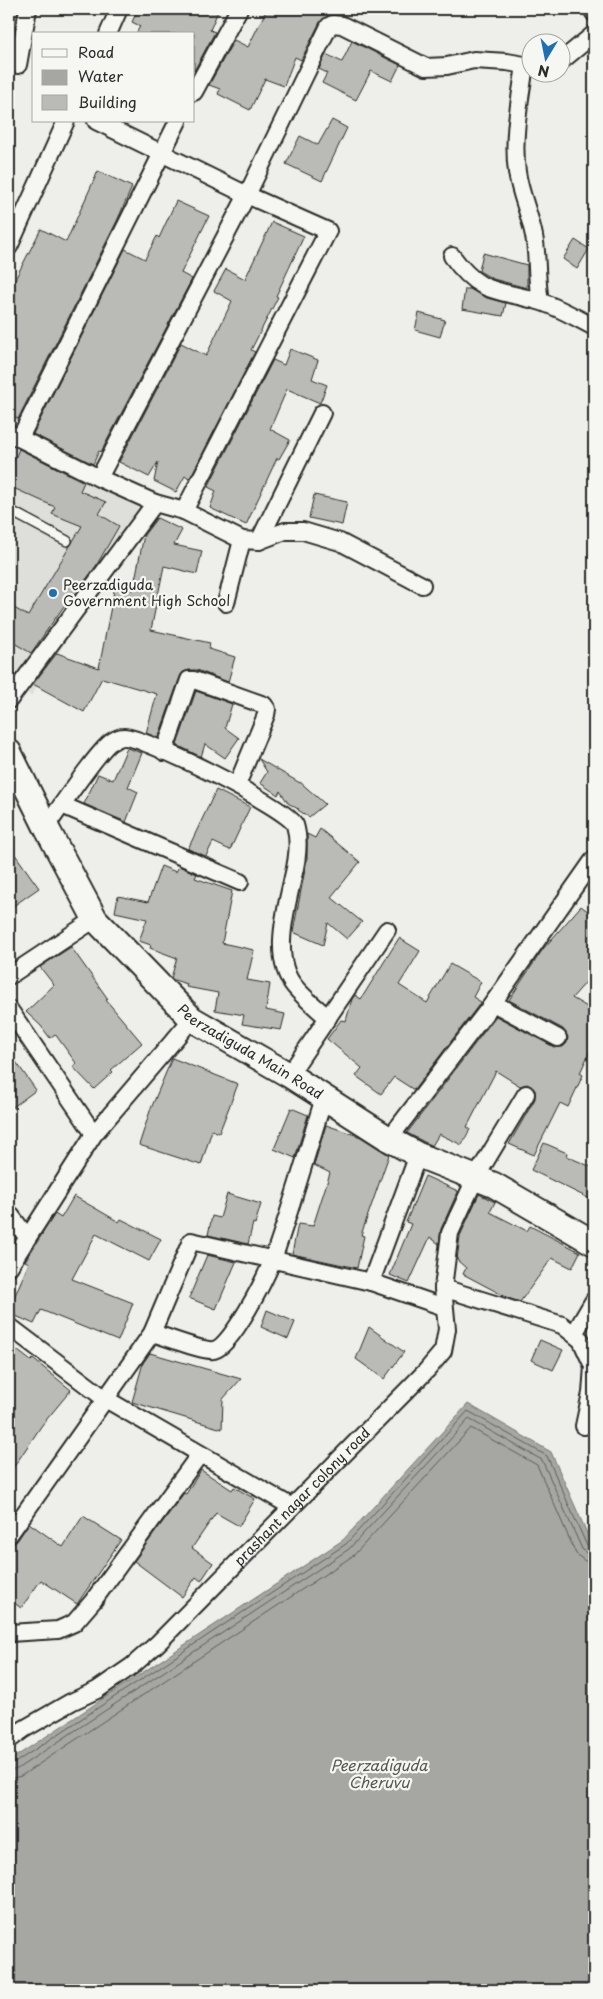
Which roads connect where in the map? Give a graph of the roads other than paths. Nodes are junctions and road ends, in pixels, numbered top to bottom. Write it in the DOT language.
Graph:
graph roads {
  1 [pos="28,9"];
  2 [pos="119,9"];
  3 [pos="239,9"];
  4 [pos="592,9"];
  5 [pos="594,13"];
  6 [pos="109,32"];
  7 [pos="594,34"];
  8 [pos="570,54"];
  9 [pos="520,64"];
  10 [pos="18,65"];
  11 [pos="525,82"];
  12 [pos="195,90"];
  13 [pos="66,122"];
  14 [pos="98,122"];
  15 [pos="177,122"];
  16 [pos="161,152"];
  17 [pos="247,195"];
  18 [pos="9,247"];
  19 [pos="452,256"];
  20 [pos="540,301"];
  21 [pos="594,327"];
  22 [pos="322,414"];
  23 [pos="15,435"];
  24 [pos="99,478"];
  25 [pos="155,503"];
  26 [pos="9,510"];
  27 [pos="184,511"];
  28 [pos="242,540"];
  29 [pos="68,541"];
  30 [pos="259,541"];
  31 [pos="422,585"];
  32 [pos="226,603"];
  33 [pos="9,700"];
  34 [pos="9,752"];
  35 [pos="164,752"];
  36 [pos="236,785"];
  37 [pos="62,805"];
  38 [pos="46,827"];
  39 [pos="594,860"];
  40 [pos="240,882"];
  41 [pos="96,919"];
  42 [pos="387,930"];
  43 [pos="9,976"];
  44 [pos="493,1003"];
  45 [pos="9,1009"];
  46 [pos="328,1018"];
  47 [pos="192,1019"];
  48 [pos="558,1038"];
  49 [pos="289,1075"];
  50 [pos="526,1094"];
  51 [pos="324,1098"];
  52 [pos="94,1134"];
  53 [pos="389,1139"];
  54 [pos="418,1155"];
  55 [pos="476,1177"];
  56 [pos="9,1213"];
  57 [pos="27,1237"];
  58 [pos="594,1243"];
  59 [pos="272,1260"];
  60 [pos="9,1267"];
  61 [pos="371,1282"];
  62 [pos="443,1288"];
  63 [pos="594,1300"];
  64 [pos="444,1307"];
  65 [pos="9,1326"];
  66 [pos="152,1332"];
  67 [pos="574,1334"];
  68 [pos="104,1398"];
  69 [pos="584,1426"];
  70 [pos="200,1454"];
  71 [pos="292,1507"];
  72 [pos="9,1535"];
  73 [pos="9,1634"];
  74 [pos="9,1740"];
  1 -- 10 [label="street"];
  2 -- 6 [label="street"];
  3 -- 12 [label="street"];
  4 -- 5 [label="street"];
  7 -- 8 [label="street"];
  9 -- 17 [label="street"];
  11 -- 20 [label="street"];
  13 -- 18 [label="street"];
  14 -- 16 [label="street"];
  15 -- 16 [label="street"];
  16 -- 17 [label="street"];
  16 -- 23 [label="street"];
  17 -- 24 [label="street"];
  17 -- 27 [label="street"];
  19 -- 20 [label="street"];
  20 -- 21 [label="street"];
  22 -- 30 [label="street"];
  23 -- 24 [label="street"];
  24 -- 25 [label="street"];
  25 -- 27 [label="street"];
  25 -- 33 [label="street"];
  26 -- 29 [label="lane"];
  27 -- 28 [label="street"];
  28 -- 30 [label="street"];
  28 -- 32 [label="street"];
  30 -- 31 [label="street"];
  34 -- 38 [label="street, Peerzadiguda Main Road"];
  35 -- 36 [label="street"];
  35 -- 36 [label="street"];
  35 -- 37 [label="street"];
  36 -- 46 [label="street"];
  37 -- 38 [label="street"];
  37 -- 40 [label="street"];
  38 -- 41 [label="street, Peerzadiguda Main Road"];
  39 -- 44 [label="street"];
  41 -- 43 [label="street"];
  41 -- 47 [label="street, Peerzadiguda Main Road"];
  42 -- 46 [label="street"];
  44 -- 48 [label="street"];
  44 -- 53 [label="street"];
  45 -- 52 [label="street"];
  46 -- 49 [label="street"];
  47 -- 49 [label="street, Peerzadiguda Main Road"];
  47 -- 52 [label="street"];
  49 -- 51 [label="street, Peerzadiguda Main Road"];
  50 -- 55 [label="street, prashant nagar colony road"];
  51 -- 53 [label="street, Peerzadiguda Main Road"];
  51 -- 59 [label="street"];
  52 -- 57 [label="street"];
  53 -- 54 [label="street, Peerzadiguda Main Road"];
  54 -- 55 [label="street, Peerzadiguda Main Road"];
  54 -- 61 [label="street"];
  55 -- 58 [label="street, Peerzadiguda Main Road"];
  55 -- 62 [label="street, prashant nagar colony road"];
  56 -- 57 [label="street"];
  57 -- 60 [label="street"];
  59 -- 61 [label="street"];
  59 -- 66 [label="street"];
  59 -- 66 [label="street"];
  61 -- 64 [label="street"];
  62 -- 64 [label="street, prashant nagar colony road"];
  62 -- 67 [label="street"];
  63 -- 67 [label="street"];
  64 -- 71 [label="street, prashant nagar colony road"];
  65 -- 68 [label="street"];
  66 -- 68 [label="street"];
  67 -- 69 [label="street"];
  68 -- 70 [label="street"];
  68 -- 72 [label="street"];
  70 -- 71 [label="street"];
  70 -- 73 [label="street"];
  71 -- 74 [label="street, prashant nagar colony road"];
}
